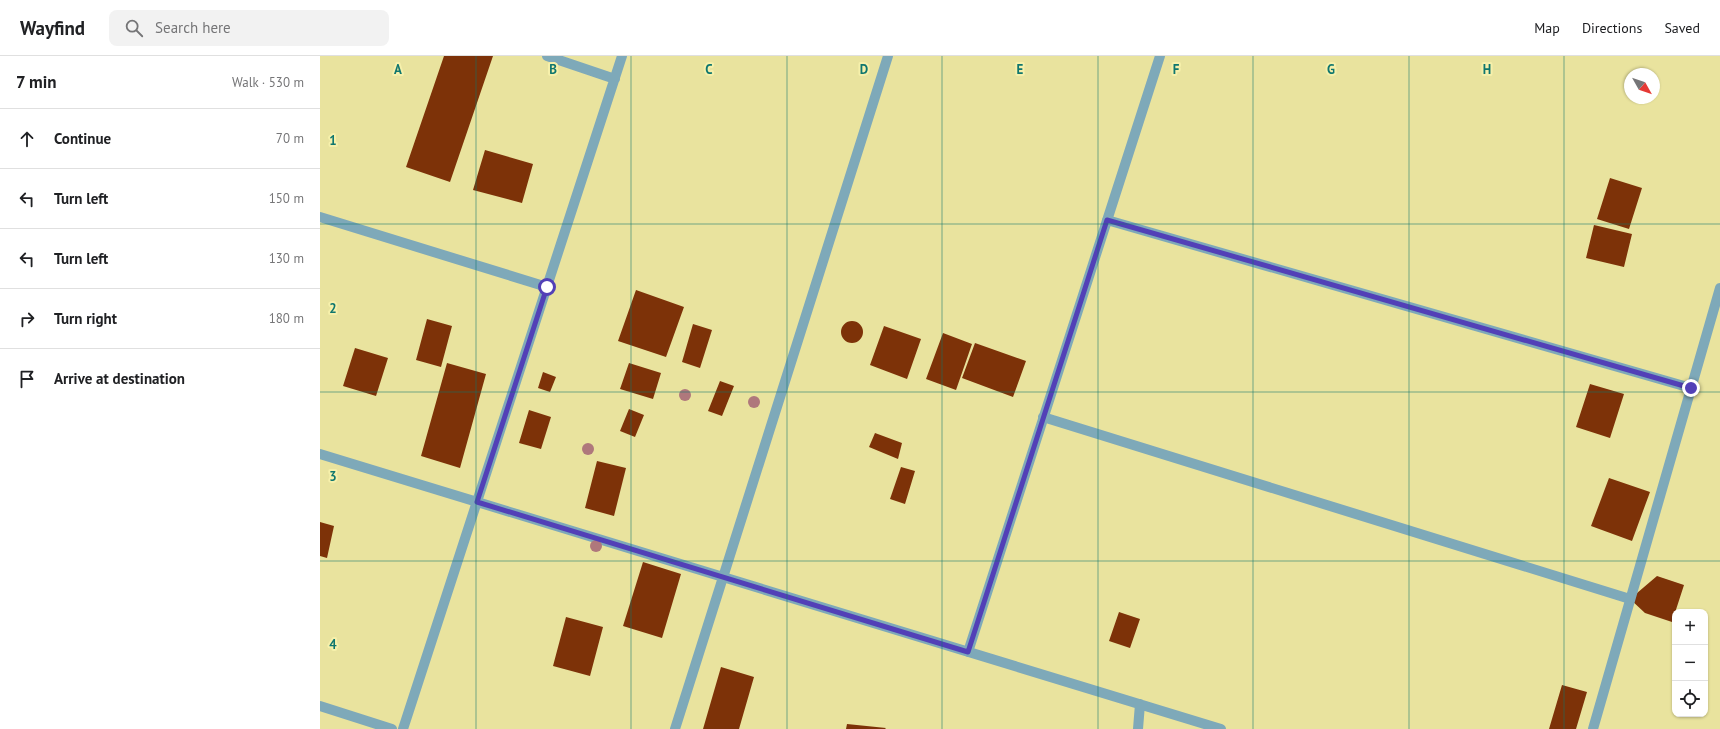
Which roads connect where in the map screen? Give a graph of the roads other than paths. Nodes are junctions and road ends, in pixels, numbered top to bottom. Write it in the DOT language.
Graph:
graph roads {
  1 [pos="547,56"];
  2 [pos="622,56"];
  3 [pos="888,56"];
  4 [pos="1160,56"];
  5 [pos="615,79"];
  6 [pos="320,217"];
  7 [pos="1107,220"];
  8 [pos="547,287"];
  9 [pos="1720,288"];
  10 [pos="1691,388"];
  11 [pos="1044,417"];
  12 [pos="320,454"];
  13 [pos="477,502"];
  14 [pos="723,577"];
  15 [pos="1630,599"];
  16 [pos="968,652"];
  17 [pos="1140,704"];
  18 [pos="320,706"];
  19 [pos="392,729"];
  20 [pos="403,729"];
  21 [pos="675,729"];
  22 [pos="1138,729"];
  23 [pos="1221,729"];
  24 [pos="1592,729"];
  1 -- 5 [label="street"];
  2 -- 5 [label="street"];
  3 -- 14 [label="street"];
  4 -- 7 [label="street"];
  5 -- 8 [label="street"];
  6 -- 8 [label="street"];
  7 -- 10 [label="street"];
  7 -- 11 [label="street"];
  8 -- 13 [label="street"];
  9 -- 10 [label="street"];
  10 -- 15 [label="street"];
  11 -- 15 [label="street"];
  11 -- 16 [label="street"];
  12 -- 13 [label="street"];
  13 -- 14 [label="street"];
  13 -- 20 [label="street"];
  14 -- 16 [label="street"];
  14 -- 21 [label="street"];
  15 -- 24 [label="street"];
  16 -- 17 [label="street"];
  17 -- 22 [label="street"];
  17 -- 23 [label="street"];
  18 -- 19 [label="street"];
}
